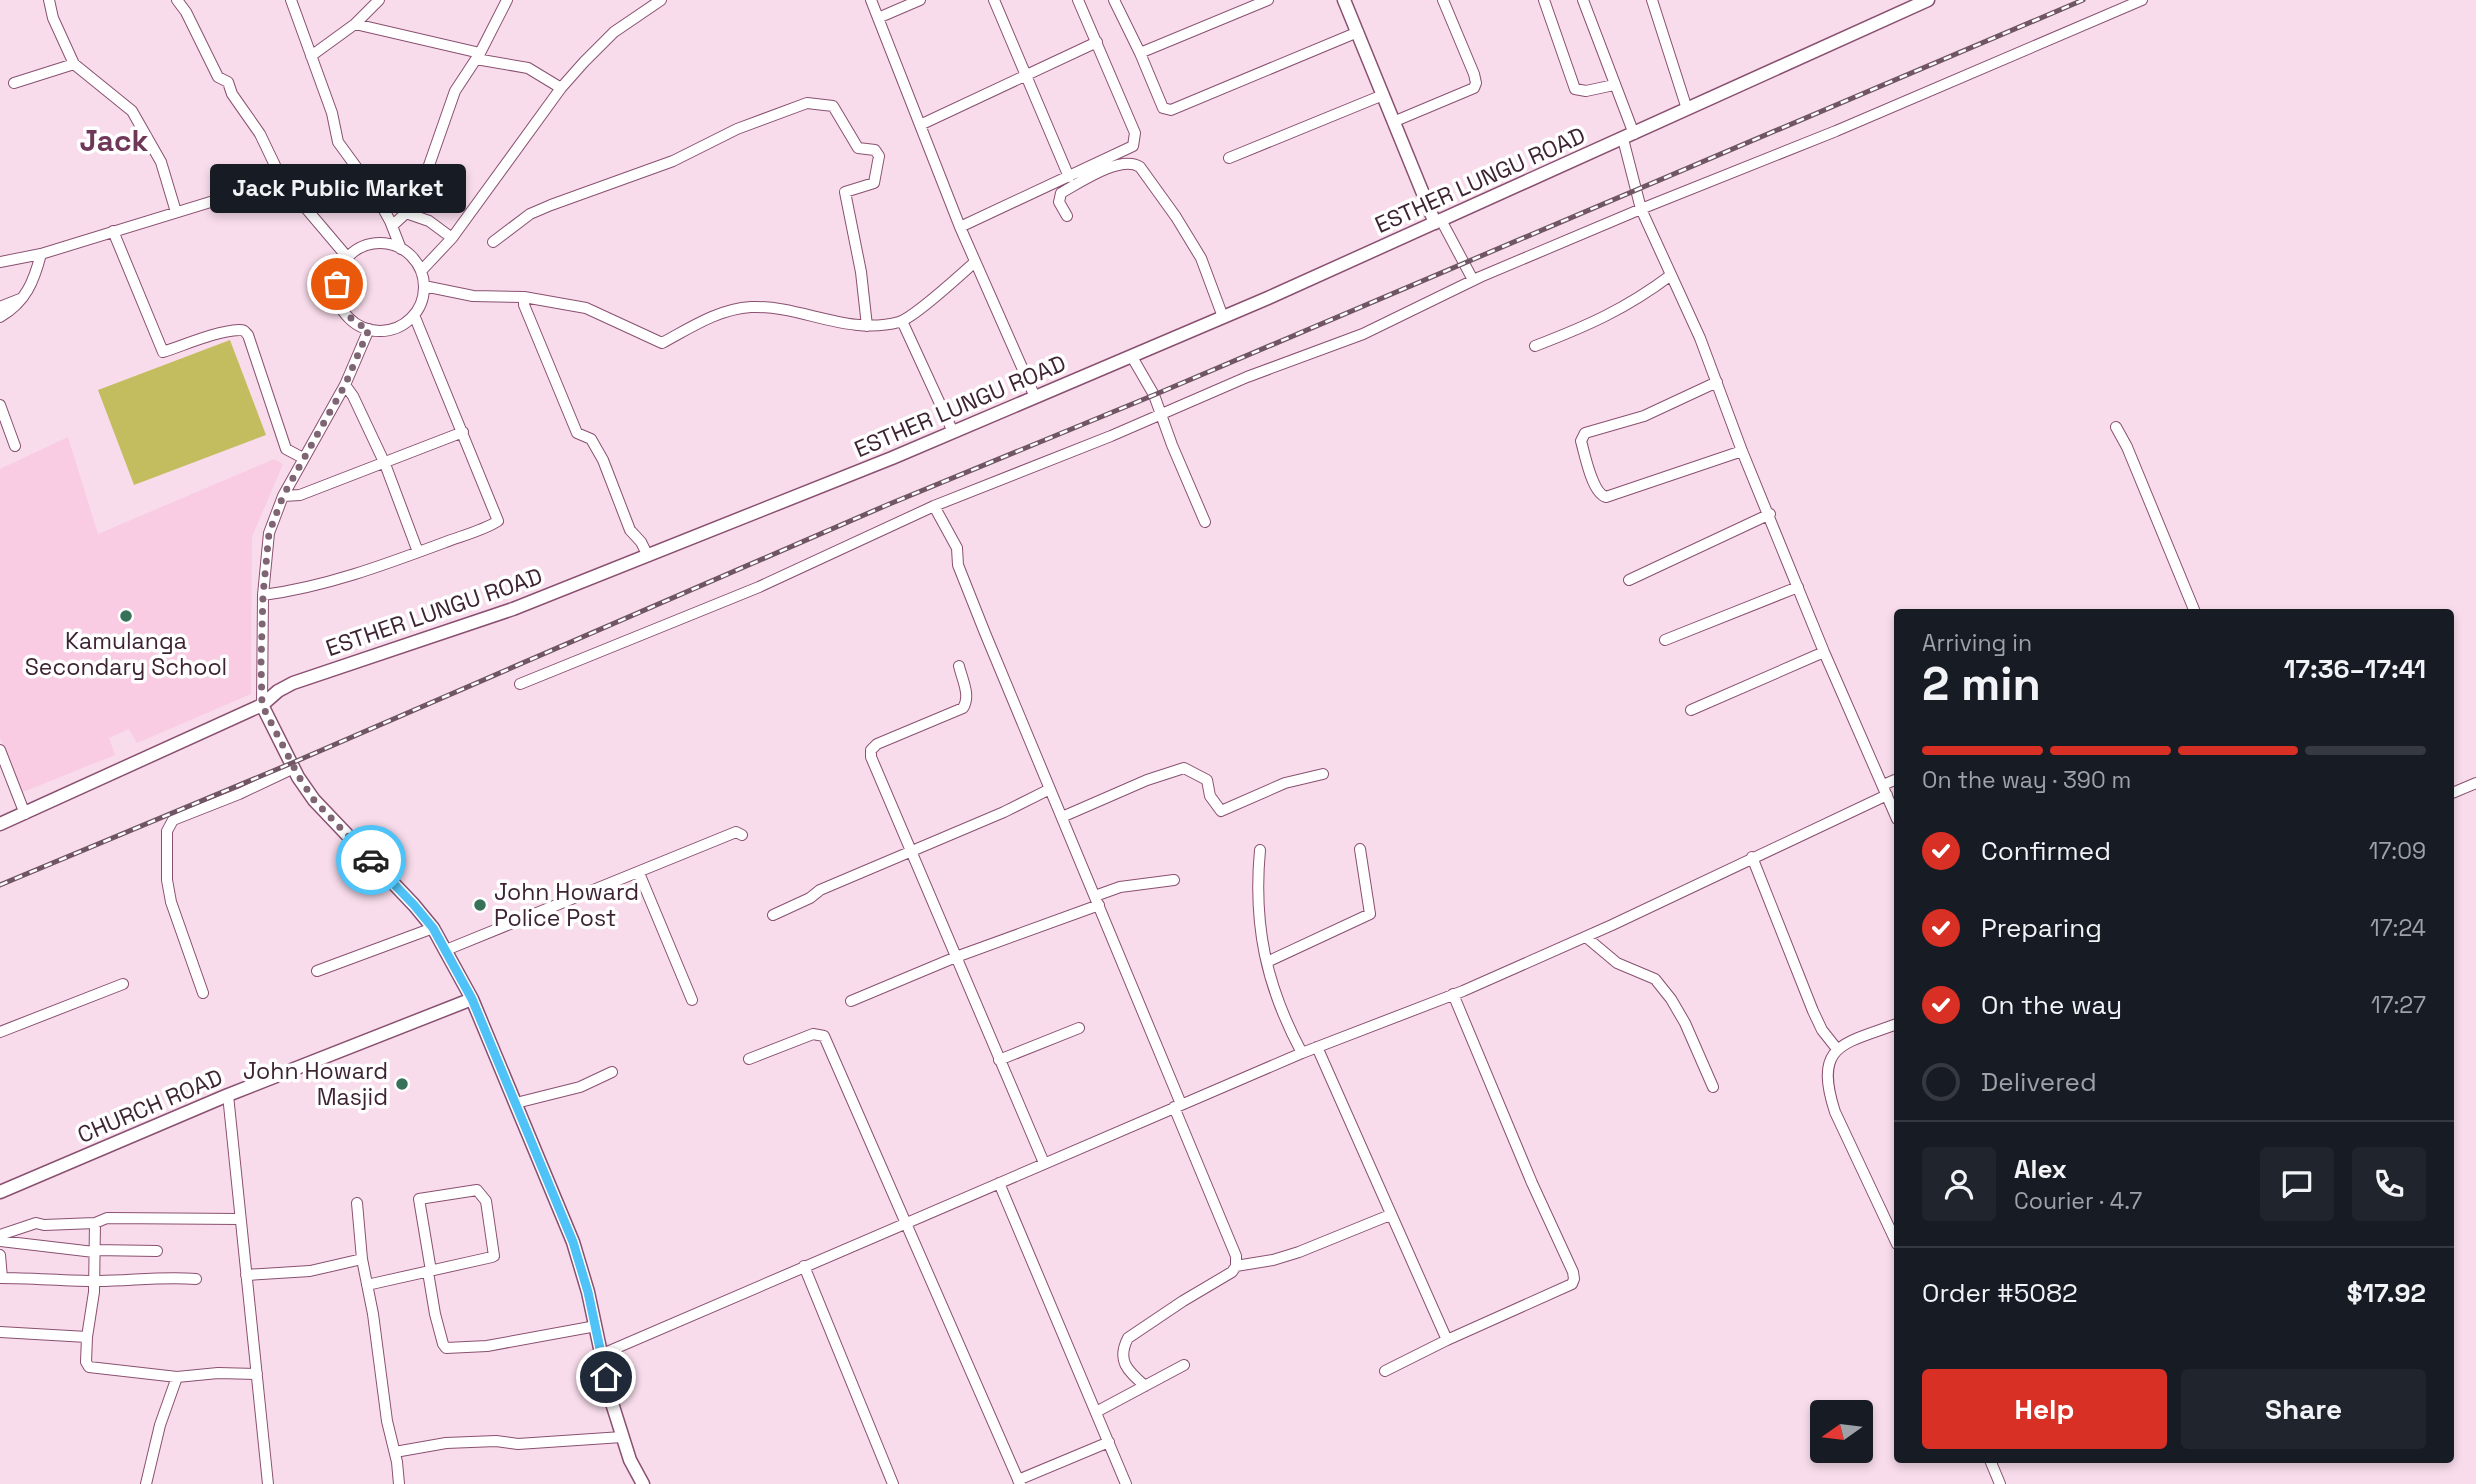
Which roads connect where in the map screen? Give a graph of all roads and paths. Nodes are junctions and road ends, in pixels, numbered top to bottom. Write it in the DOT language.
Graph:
graph roads {
  1 [pos="49,0"];
  2 [pos="177,0"];
  3 [pos="291,0"];
  4 [pos="379,0"];
  5 [pos="508,0"];
  6 [pos="661,0"];
  7 [pos="871,0"];
  8 [pos="920,0"];
  9 [pos="994,0"];
  10 [pos="1078,0"];
  11 [pos="1114,0"];
  12 [pos="1268,0"];
  13 [pos="1344,0"];
  14 [pos="1443,0"];
  15 [pos="1544,0"];
  16 [pos="1583,0"];
  17 [pos="1652,0"];
  18 [pos="1928,0"];
  19 [pos="2142,0"];
  20 [pos="878,18"];
  21 [pos="355,23"];
  22 [pos="1358,32"];
  23 [pos="1097,42"];
  24 [pos="1140,53"];
  25 [pos="311,56"];
  26 [pos="478,56"];
  27 [pos="74,64"];
  28 [pos="1027,75"];
  29 [pos="14,83"];
  30 [pos="1614,85"];
  31 [pos="561,88"];
  32 [pos="1382,95"];
  33 [pos="1688,109"];
  34 [pos="1393,122"];
  35 [pos="919,125"];
  36 [pos="1629,137"];
  37 [pos="1229,158"];
  38 [pos="1069,177"];
  39 [pos="282,180"];
  40 [pos="1641,209"];
  41 [pos="176,212"];
  42 [pos="406,213"];
  43 [pos="1068,216"];
  44 [pos="1438,221"];
  45 [pos="392,226"];
  46 [pos="960,227"];
  47 [pos="113,231"];
  48 [pos="452,238"];
  49 [pos="493,242"];
  50 [pos="401,249"];
  51 [pos="41,254"];
  52 [pos="348,258"];
  53 [pos="0,262"];
  54 [pos="975,262"];
  55 [pos="421,271"];
  56 [pos="1671,275"];
  57 [pos="1473,281"];
  58 [pos="424,286"];
  59 [pos="524,297"];
  60 [pos="23,298"];
  61 [pos="0,307"];
  62 [pos="414,315"];
  63 [pos="0,317"];
  64 [pos="1223,317"];
  65 [pos="902,321"];
  66 [pos="867,326"];
  67 [pos="369,329"];
  68 [pos="1535,345"];
  69 [pos="1132,357"];
  70 [pos="1717,382"];
  71 [pos="345,385"];
  72 [pos="1035,397"];
  73 [pos="1,408"];
  74 [pos="1162,414"];
  75 [pos="2116,427"];
  76 [pos="463,432"];
  77 [pos="953,432"];
  78 [pos="15,446"];
  79 [pos="1742,451"];
  80 [pos="303,458"];
  81 [pos="385,464"];
  82 [pos="283,496"];
  83 [pos="934,506"];
  84 [pos="1770,514"];
  85 [pos="1205,522"];
  86 [pos="418,552"];
  87 [pos="648,556"];
  88 [pos="1629,580"];
  89 [pos="1798,587"];
  90 [pos="263,595"];
  91 [pos="2194,609"];
  92 [pos="1665,640"];
  93 [pos="1824,652"];
  94 [pos="960,666"];
  95 [pos="520,684"];
  96 [pos="262,705"];
  97 [pos="1691,710"];
  98 [pos="0,750"];
  99 [pos="294,768"];
  100 [pos="1323,774"];
  101 [pos="1894,782"];
  102 [pos="2476,783"];
  103 [pos="1050,789"];
  104 [pos="1885,790"];
  105 [pos="2454,792"];
  106 [pos="1894,812"];
  107 [pos="25,814"];
  108 [pos="1062,817"];
  109 [pos="0,824"];
  110 [pos="742,835"];
  111 [pos="1360,849"];
  112 [pos="1260,850"];
  113 [pos="909,852"];
  114 [pos="1752,857"];
  115 [pos="639,873"];
  116 [pos="1174,880"];
  117 [pos="1097,900"];
  118 [pos="773,915"];
  119 [pos="433,928"];
  120 [pos="1586,937"];
  121 [pos="446,950"];
  122 [pos="956,957"];
  123 [pos="1266,962"];
  124 [pos="317,971"];
  125 [pos="122,984"];
  126 [pos="203,993"];
  127 [pos="1453,994"];
  128 [pos="472,999"];
  129 [pos="692,1000"];
  130 [pos="851,1001"];
  131 [pos="1894,1025"];
  132 [pos="1079,1028"];
  133 [pos="0,1032"];
  134 [pos="1317,1047"];
  135 [pos="1837,1049"];
  136 [pos="1302,1053"];
  137 [pos="749,1059"];
  138 [pos="999,1060"];
  139 [pos="612,1072"];
  140 [pos="1713,1087"];
  141 [pos="228,1095"];
  142 [pos="516,1103"];
  143 [pos="1178,1106"];
  144 [pos="1044,1163"];
  145 [pos="999,1182"];
  146 [pos="0,1192"];
  147 [pos="357,1203"];
  148 [pos="1390,1215"];
  149 [pos="240,1219"];
  150 [pos="96,1223"];
  151 [pos="904,1223"];
  152 [pos="0,1235"];
  153 [pos="1894,1238"];
  154 [pos="0,1241"];
  155 [pos="94,1251"];
  156 [pos="158,1251"];
  157 [pos="0,1255"];
  158 [pos="362,1259"];
  159 [pos="804,1266"];
  160 [pos="1236,1266"];
  161 [pos="430,1271"];
  162 [pos="246,1275"];
  163 [pos="1,1278"];
  164 [pos="195,1279"];
  165 [pos="95,1281"];
  166 [pos="367,1285"];
  167 [pos="596,1326"];
  168 [pos="0,1332"];
  169 [pos="87,1337"];
  170 [pos="1447,1340"];
  171 [pos="600,1355"];
  172 [pos="1184,1365"];
  173 [pos="1385,1371"];
  174 [pos="257,1374"];
  175 [pos="177,1377"];
  176 [pos="1145,1386"];
  177 [pos="1096,1412"];
  178 [pos="622,1437"];
  179 [pos="1109,1442"];
  180 [pos="395,1452"];
  181 [pos="1991,1463"];
  182 [pos="1019,1482"];
  183 [pos="146,1484"];
  184 [pos="268,1484"];
  185 [pos="399,1484"];
  186 [pos="643,1484"];
  187 [pos="893,1484"];
  188 [pos="1126,1484"];
  189 [pos="2000,1484"];
  1 -- 27 [label="street"];
  2 -- 39 [label="street"];
  3 -- 25 [label="street"];
  4 -- 21 [label="street"];
  5 -- 26 [label="street"];
  6 -- 31 [label="street"];
  7 -- 20 [label="street"];
  8 -- 20 [label="street"];
  9 -- 28 [label="street"];
  10 -- 23 [label="street"];
  11 -- 24 [label="street"];
  12 -- 24 [label="street"];
  13 -- 22 [label="street"];
  14 -- 34 [label="street"];
  15 -- 30 [label="street"];
  16 -- 30 [label="street"];
  17 -- 33 [label="street"];
  18 -- 33 [label="street, ESTHER LUNGU ROAD"];
  19 -- 40 [label="street"];
  20 -- 35 [label="street"];
  21 -- 25 [label="street"];
  21 -- 26 [label="street"];
  22 -- 24 [label="street"];
  22 -- 32 [label="street"];
  23 -- 28 [label="street"];
  23 -- 38 [label="street"];
  25 -- 45 [label="street"];
  26 -- 31 [label="street"];
  26 -- 42 [label="street"];
  27 -- 29 [label="street"];
  27 -- 41 [label="street"];
  28 -- 35 [label="street"];
  28 -- 38 [label="street"];
  30 -- 36 [label="street"];
  31 -- 48 [label="street"];
  32 -- 34 [label="street"];
  32 -- 37 [label="street"];
  33 -- 36 [label="street, ESTHER LUNGU ROAD"];
  34 -- 44 [label="street"];
  35 -- 46 [label="street"];
  36 -- 40 [label="street"];
  36 -- 44 [label="street, ESTHER LUNGU ROAD"];
  38 -- 46 [label="street"];
  39 -- 41 [label="street"];
  39 -- 52 [label="street"];
  40 -- 56 [label="street"];
  40 -- 57 [label="street"];
  41 -- 47 [label="street"];
  42 -- 45 [label="street"];
  42 -- 48 [label="street"];
  43 -- 64 [label="street"];
  44 -- 57 [label="street"];
  44 -- 64 [label="street, ESTHER LUNGU ROAD"];
  45 -- 50 [label="street"];
  46 -- 54 [label="street"];
  47 -- 51 [label="street"];
  47 -- 80 [label="street"];
  48 -- 55 [label="street"];
  49 -- 66 [label="street"];
  50 -- 52 [label="street"];
  50 -- 55 [label="street"];
  51 -- 53 [label="street"];
  51 -- 60 [label="street"];
  52 -- 67 [label="street"];
  54 -- 65 [label="street"];
  54 -- 72 [label="street"];
  55 -- 58 [label="street"];
  56 -- 68 [label="street"];
  56 -- 70 [label="street"];
  57 -- 74 [label="street"];
  58 -- 59 [label="street"];
  58 -- 62 [label="street"];
  59 -- 66 [label="street"];
  59 -- 87 [label="street"];
  60 -- 61 [label="street"];
  60 -- 63 [label="street"];
  62 -- 67 [label="street"];
  62 -- 76 [label="street"];
  64 -- 69 [label="street, ESTHER LUNGU ROAD"];
  65 -- 66 [label="street"];
  65 -- 77 [label="street"];
  67 -- 71 [label="street"];
  69 -- 72 [label="street, ESTHER LUNGU ROAD"];
  69 -- 74 [label="street"];
  70 -- 79 [label="street"];
  70 -- 79 [label="street"];
  71 -- 80 [label="street"];
  71 -- 81 [label="street"];
  72 -- 77 [label="street, ESTHER LUNGU ROAD"];
  73 -- 78 [label="street"];
  74 -- 83 [label="street"];
  74 -- 85 [label="street"];
  75 -- 91 [label="street"];
  76 -- 81 [label="street"];
  76 -- 86 [label="street"];
  77 -- 87 [label="street, ESTHER LUNGU ROAD"];
  79 -- 84 [label="street"];
  80 -- 82 [label="street"];
  81 -- 82 [label="street"];
  81 -- 86 [label="street"];
  82 -- 90 [label="street"];
  83 -- 95 [label="street"];
  83 -- 103 [label="street"];
  84 -- 88 [label="street"];
  84 -- 89 [label="street"];
  86 -- 90 [label="street"];
  87 -- 96 [label="street, ESTHER LUNGU ROAD"];
  89 -- 92 [label="street"];
  89 -- 93 [label="street"];
  90 -- 96 [label="street"];
  93 -- 97 [label="street"];
  93 -- 104 [label="street"];
  94 -- 113 [label="street"];
  96 -- 99 [label="street"];
  96 -- 107 [label="street, ESTHER LUNGU ROAD"];
  98 -- 107 [label="street"];
  99 -- 119 [label="street"];
  99 -- 126 [label="street"];
  100 -- 108 [label="street"];
  101 -- 104 [label="street"];
  102 -- 105 [label="street"];
  103 -- 108 [label="street"];
  103 -- 113 [label="street"];
  104 -- 106 [label="street"];
  104 -- 114 [label="street"];
  107 -- 109 [label="street, ESTHER LUNGU ROAD"];
  108 -- 117 [label="street"];
  110 -- 115 [label="street"];
  111 -- 123 [label="street"];
  112 -- 123 [label="street"];
  113 -- 118 [label="street"];
  113 -- 122 [label="street"];
  114 -- 120 [label="street"];
  114 -- 135 [label="street"];
  115 -- 121 [label="street"];
  115 -- 129 [label="street"];
  116 -- 117 [label="street"];
  117 -- 122 [label="street"];
  117 -- 143 [label="street"];
  119 -- 121 [label="street"];
  119 -- 124 [label="street"];
  120 -- 127 [label="street"];
  120 -- 140 [label="street"];
  121 -- 128 [label="street"];
  122 -- 130 [label="street"];
  122 -- 138 [label="street"];
  123 -- 136 [label="street"];
  125 -- 133 [label="street"];
  127 -- 134 [label="street"];
  127 -- 170 [label="street"];
  128 -- 141 [label="street, CHURCH ROAD"];
  128 -- 142 [label="street"];
  131 -- 135 [label="street"];
  132 -- 138 [label="street"];
  134 -- 136 [label="street"];
  134 -- 148 [label="street"];
  135 -- 153 [label="street"];
  136 -- 143 [label="street"];
  137 -- 151 [label="street"];
  138 -- 144 [label="street"];
  139 -- 142 [label="street"];
  141 -- 146 [label="street, CHURCH ROAD"];
  141 -- 149 [label="street"];
  142 -- 167 [label="street"];
  143 -- 144 [label="street"];
  143 -- 160 [label="street"];
  144 -- 145 [label="street"];
  145 -- 151 [label="street"];
  145 -- 177 [label="street"];
  147 -- 158 [label="street"];
  148 -- 160 [label="street"];
  148 -- 170 [label="street"];
  149 -- 150 [label="street"];
  149 -- 162 [label="street"];
  150 -- 152 [label="street"];
  150 -- 155 [label="street"];
  151 -- 159 [label="street"];
  151 -- 182 [label="street"];
  154 -- 155 [label="street"];
  155 -- 156 [label="street"];
  155 -- 165 [label="street"];
  157 -- 163 [label="street"];
  158 -- 162 [label="street"];
  158 -- 166 [label="street"];
  159 -- 171 [label="street"];
  159 -- 187 [label="street"];
  160 -- 176 [label="street"];
  161 -- 161 [label="street"];
  161 -- 166 [label="street"];
  161 -- 167 [label="street"];
  162 -- 174 [label="street"];
  163 -- 165 [label="street"];
  164 -- 165 [label="street"];
  165 -- 169 [label="street"];
  166 -- 180 [label="street"];
  167 -- 171 [label="street"];
  168 -- 169 [label="street"];
  169 -- 175 [label="street"];
  170 -- 173 [label="street"];
  171 -- 178 [label="street"];
  172 -- 176 [label="street"];
  174 -- 175 [label="street"];
  174 -- 184 [label="street"];
  175 -- 183 [label="street"];
  176 -- 177 [label="street"];
  177 -- 179 [label="street"];
  178 -- 180 [label="street"];
  178 -- 186 [label="street"];
  179 -- 182 [label="street"];
  179 -- 188 [label="street"];
  180 -- 185 [label="street"];
  181 -- 189 [label="street"];
}
